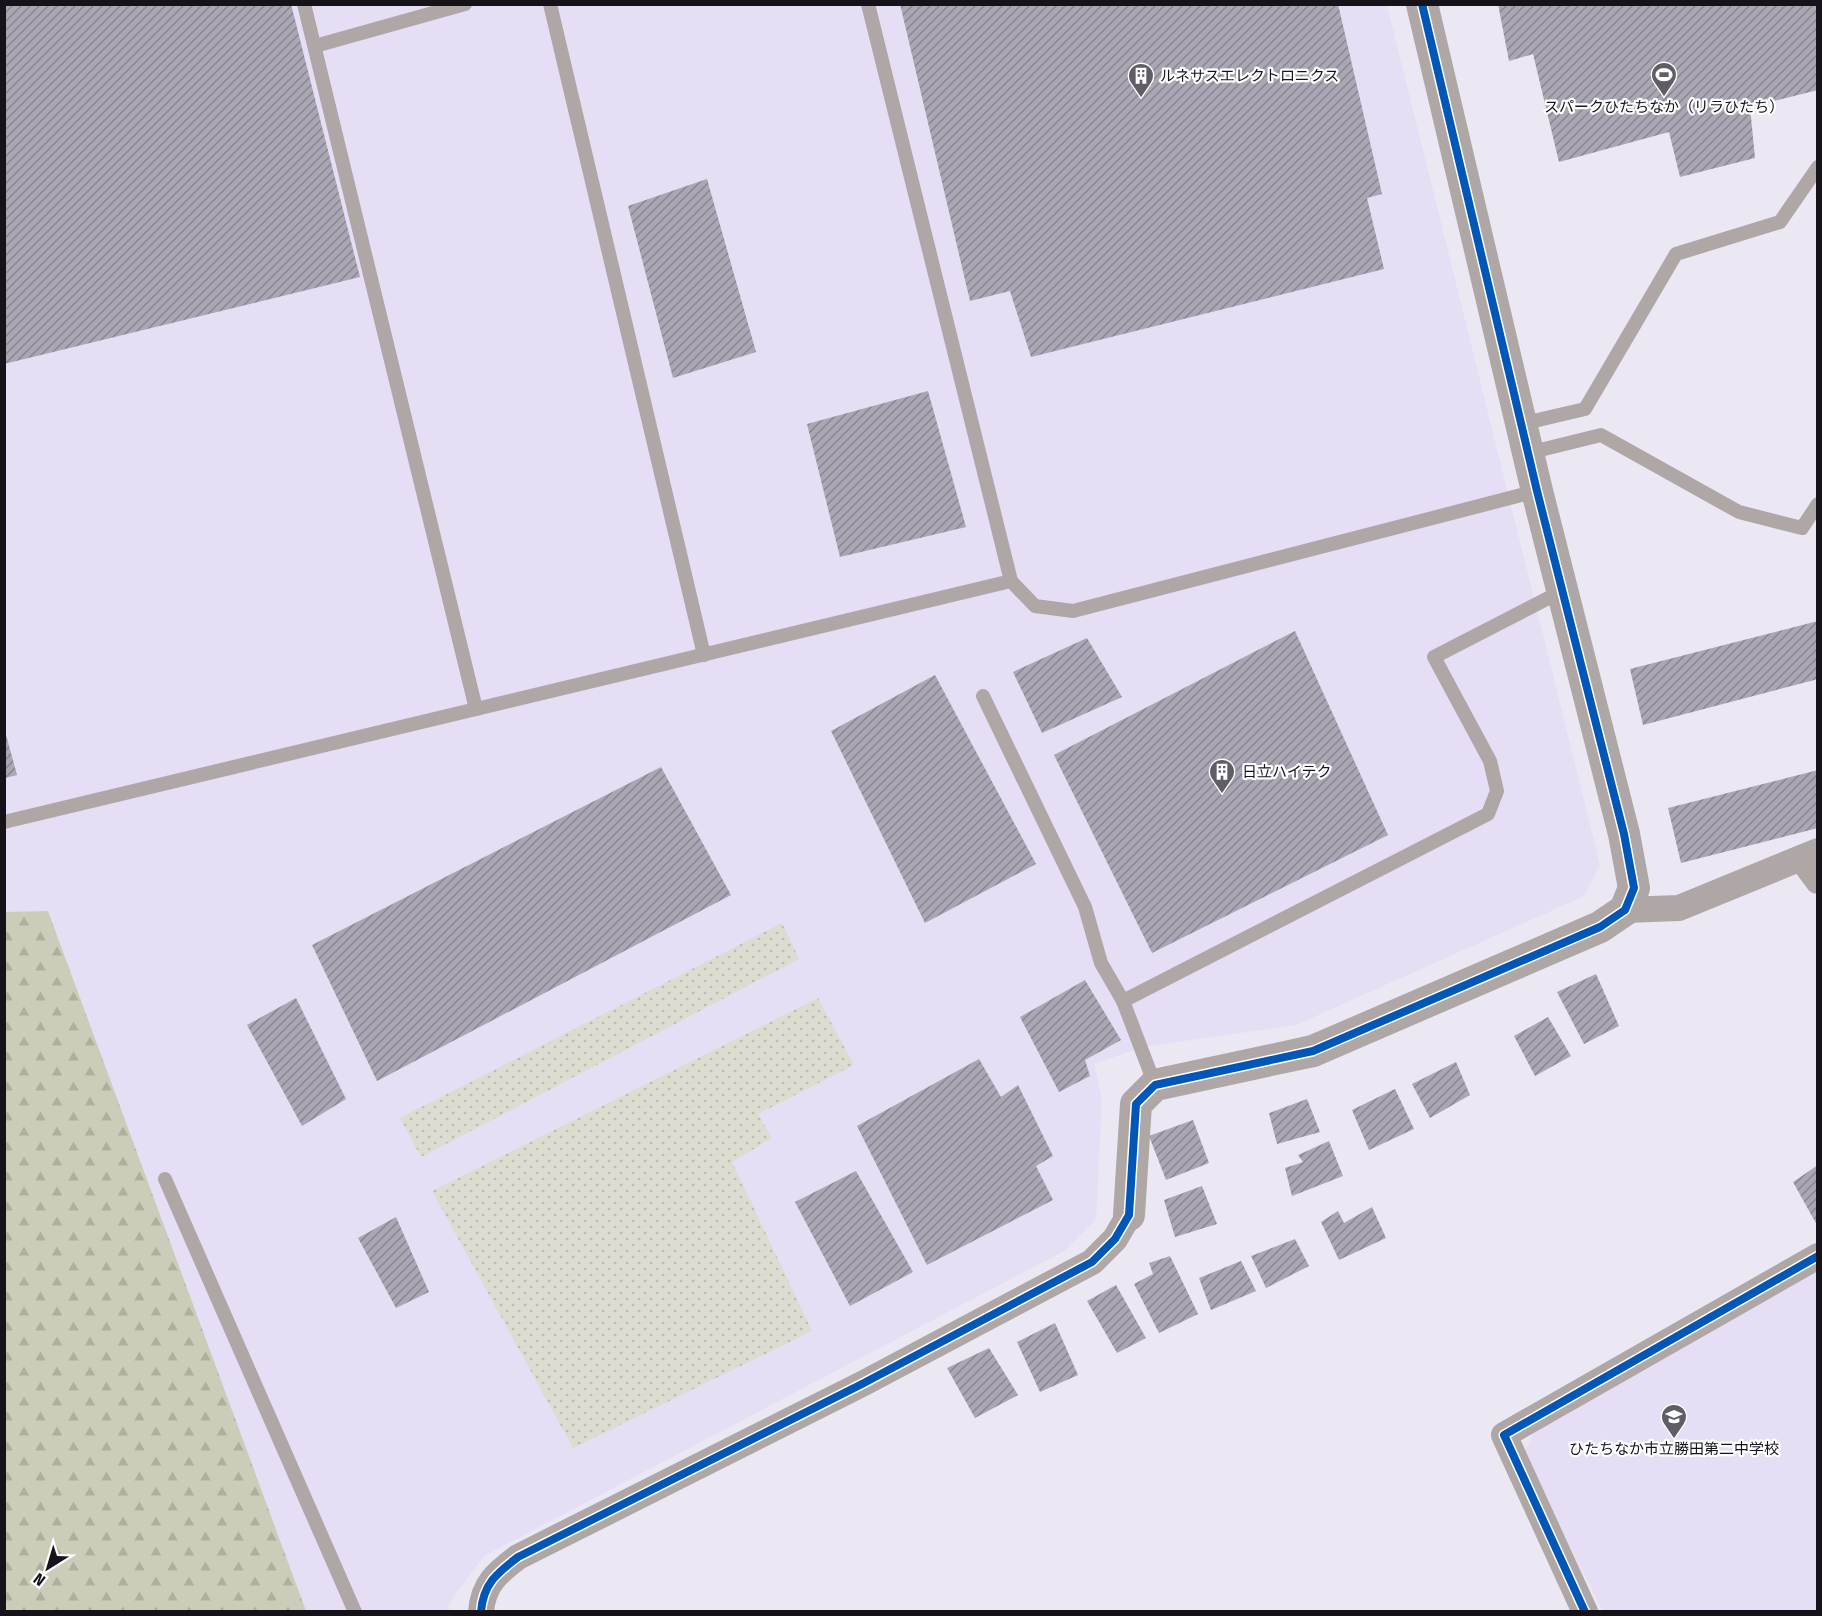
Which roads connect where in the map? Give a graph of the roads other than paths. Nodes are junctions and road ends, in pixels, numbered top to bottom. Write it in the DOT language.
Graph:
graph roads {
  1 [pos="304,4"];
  2 [pos="465,4"];
  3 [pos="550,4"];
  4 [pos="868,4"];
  5 [pos="1422,4"];
  6 [pos="315,46"];
  7 [pos="1818,167"];
  8 [pos="1525,439"];
  9 [pos="1537,491"];
  10 [pos="1818,504"];
  11 [pos="1011,581"];
  12 [pos="1562,591"];
  13 [pos="704,655"];
  14 [pos="983,696"];
  15 [pos="476,709"];
  16 [pos="4,822"];
  17 [pos="1809,855"];
  18 [pos="1818,881"];
  19 [pos="1625,910"];
  20 [pos="1123,1001"];
  21 [pos="1155,1085"];
  22 [pos="165,1179"];
  23 [pos="1129,1215"];
  24 [pos="1818,1256"];
  25 [pos="355,1611"];
  26 [pos="481,1611"];
  27 [pos="1585,1611"];
  1 -- 6 [label="lane"];
  2 -- 6 [label="lane"];
  3 -- 13 [label="lane"];
  4 -- 11 [label="lane"];
  5 -- 8 [label="street"];
  6 -- 15 [label="lane"];
  7 -- 8 [label="lane"];
  8 -- 9 [label="street"];
  8 -- 10 [label="lane"];
  9 -- 11 [label="lane"];
  9 -- 12 [label="street"];
  11 -- 13 [label="lane"];
  12 -- 19 [label="street"];
  12 -- 20 [label="lane"];
  13 -- 15 [label="lane"];
  14 -- 20 [label="lane"];
  15 -- 16 [label="lane"];
  17 -- 18 [label="street"];
  17 -- 19 [label="street"];
  19 -- 21 [label="street"];
  20 -- 21 [label="lane"];
  21 -- 23 [label="street"];
  22 -- 25 [label="lane"];
  23 -- 26 [label="street"];
  24 -- 27 [label="street"];
}
